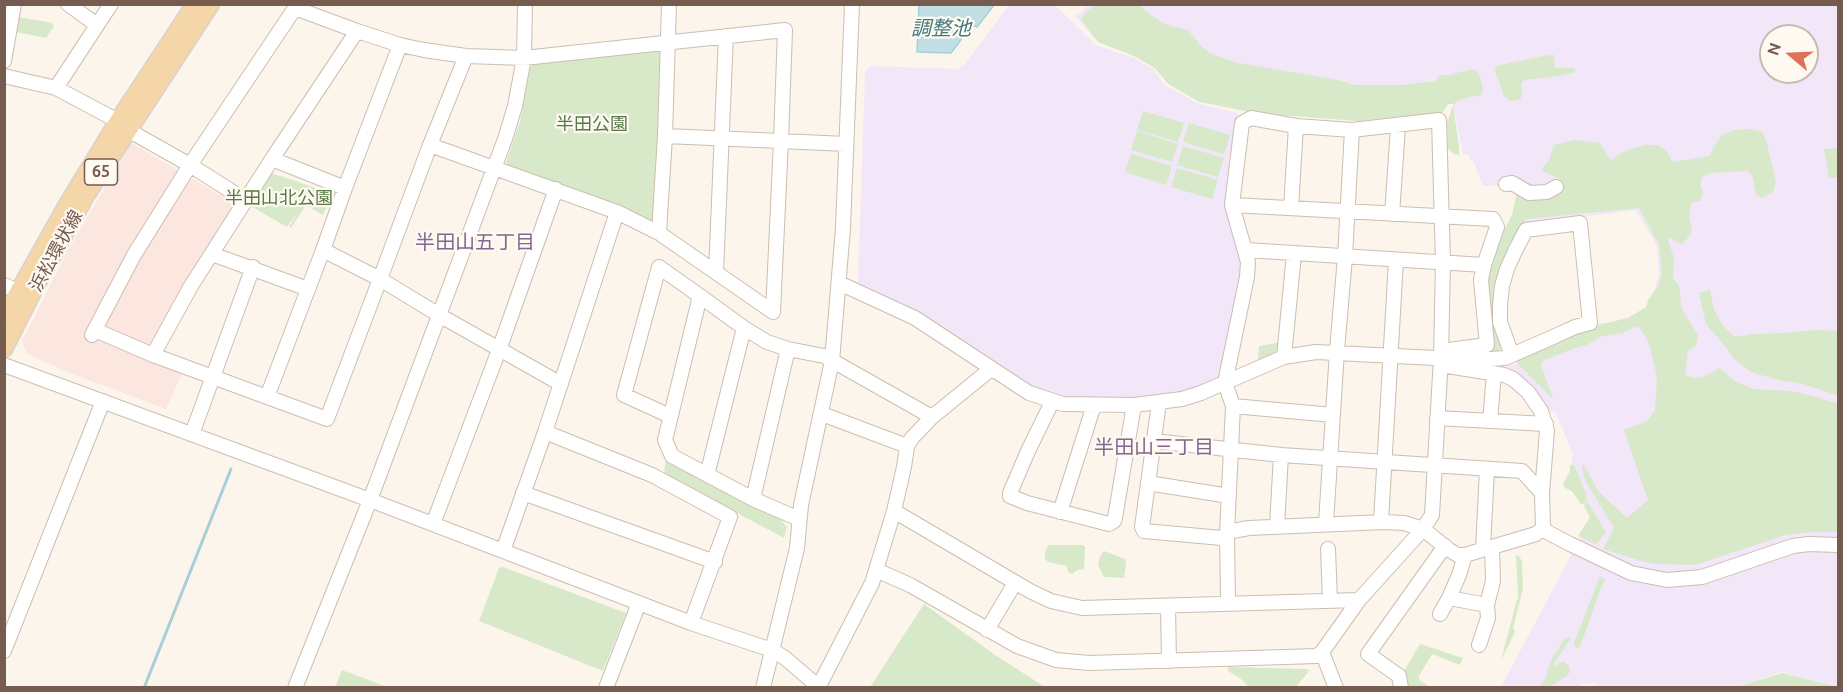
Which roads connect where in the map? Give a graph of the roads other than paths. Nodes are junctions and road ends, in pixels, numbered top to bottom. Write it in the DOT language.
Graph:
graph roads {
  1 [pos="14,4"];
  2 [pos="68,4"];
  3 [pos="111,4"];
  4 [pos="195,4"];
  5 [pos="211,4"];
  6 [pos="525,4"];
  7 [pos="669,4"];
  8 [pos="852,4"];
  9 [pos="97,25"];
  10 [pos="357,31"];
  11 [pos="726,36"];
  12 [pos="668,41"];
  13 [pos="399,45"];
  14 [pos="466,56"];
  15 [pos="524,58"];
  16 [pos="4,61"];
  17 [pos="4,76"];
  18 [pos="56,88"];
  19 [pos="123,126"];
  20 [pos="1296,126"];
  21 [pos="1398,126"];
  22 [pos="1352,130"];
  23 [pos="665,136"];
  24 [pos="723,139"];
  25 [pos="781,141"];
  26 [pos="846,144"];
  27 [pos="429,145"];
  28 [pos="272,159"];
  29 [pos="190,165"];
  30 [pos="495,167"];
  31 [pos="1506,184"];
  32 [pos="1556,187"];
  33 [pos="345,188"];
  34 [pos="556,189"];
  35 [pos="245,200"];
  36 [pos="1232,205"];
  37 [pos="1291,208"];
  38 [pos="1347,211"];
  39 [pos="617,212"];
  40 [pos="1392,214"];
  41 [pos="1441,216"];
  42 [pos="659,233"];
  43 [pos="323,250"];
  44 [pos="1246,250"];
  45 [pos="212,254"];
  46 [pos="1294,254"];
  47 [pos="1345,257"];
  48 [pos="1396,260"];
  49 [pos="1443,262"];
  50 [pos="1484,265"];
  51 [pos="253,267"];
  52 [pos="716,272"];
  53 [pos="380,279"];
  54 [pos="839,283"];
  55 [pos="11,288"];
  56 [pos="308,290"];
  57 [pos="700,296"];
  58 [pos="439,315"];
  59 [pos="4,317"];
  60 [pos="744,328"];
  61 [pos="4,349"];
  62 [pos="788,349"];
  63 [pos="499,350"];
  64 [pos="1337,351"];
  65 [pos="1391,354"];
  66 [pos="153,355"];
  67 [pos="1512,355"];
  68 [pos="1284,357"];
  69 [pos="1441,358"];
  70 [pos="832,361"];
  71 [pos="4,366"];
  72 [pos="991,369"];
  73 [pos="1494,373"];
  74 [pos="212,377"];
  75 [pos="1225,382"];
  76 [pos="561,384"];
  77 [pos="267,397"];
  78 [pos="103,401"];
  79 [pos="1052,402"];
  80 [pos="1158,403"];
  81 [pos="1094,405"];
  82 [pos="1134,405"];
  83 [pos="1233,406"];
  84 [pos="822,414"];
  85 [pos="1333,415"];
  86 [pos="670,416"];
  87 [pos="932,417"];
  88 [pos="1437,418"];
  89 [pos="1490,421"];
  90 [pos="1546,424"];
  91 [pos="545,432"];
  92 [pos="192,434"];
  93 [pos="1154,441"];
  94 [pos="907,446"];
  95 [pos="1232,451"];
  96 [pos="1281,455"];
  97 [pos="1331,459"];
  98 [pos="1385,462"];
  99 [pos="1435,465"];
  100 [pos="1487,469"];
  101 [pos="707,475"];
  102 [pos="1148,483"];
  103 [pos="524,493"];
  104 [pos="1542,493"];
  105 [pos="1229,496"];
  106 [pos="753,499"];
  107 [pos="370,500"];
  108 [pos="894,511"];
  109 [pos="1060,512"];
  110 [pos="799,519"];
  111 [pos="1381,522"];
  112 [pos="1326,523"];
  113 [pos="433,524"];
  114 [pos="1277,526"];
  115 [pos="1543,528"];
  116 [pos="1423,529"];
  117 [pos="1227,533"];
  118 [pos="1839,545"];
  119 [pos="1444,546"];
  120 [pos="1487,548"];
  121 [pos="1328,549"];
  122 [pos="503,551"];
  123 [pos="1465,555"];
  124 [pos="715,562"];
  125 [pos="876,570"];
  126 [pos="1015,583"];
  127 [pos="1449,598"];
  128 [pos="1359,600"];
  129 [pos="1330,601"];
  130 [pos="639,603"];
  131 [pos="1228,603"];
  132 [pos="1487,604"];
  133 [pos="1168,606"];
  134 [pos="1440,614"];
  135 [pos="691,623"];
  136 [pos="987,630"];
  137 [pos="1484,639"];
  138 [pos="772,650"];
  139 [pos="4,651"];
  140 [pos="1322,652"];
  141 [pos="1169,661"];
  142 [pos="295,687"];
  143 [pos="606,687"];
  144 [pos="764,687"];
  145 [pos="819,687"];
  146 [pos="1336,687"];
  147 [pos="1401,687"];
  1 -- 16 [label="street"];
  2 -- 9 [label="street"];
  3 -- 9 [label="street"];
  4 -- 19 [label="main road, 浜松環状線 / 65"];
  5 -- 19 [label="main road, 浜松環状線 / 65"];
  6 -- 15 [label="street"];
  7 -- 12 [label="street"];
  8 -- 26 [label="street"];
  9 -- 18 [label="street"];
  10 -- 13 [label="street"];
  10 -- 28 [label="street"];
  10 -- 29 [label="street"];
  11 -- 12 [label="street"];
  11 -- 24 [label="street"];
  11 -- 25 [label="street"];
  12 -- 15 [label="street"];
  12 -- 23 [label="street"];
  13 -- 14 [label="street"];
  13 -- 33 [label="street"];
  14 -- 15 [label="street"];
  14 -- 27 [label="street"];
  15 -- 30 [label="street"];
  17 -- 18 [label="street"];
  18 -- 19 [label="street"];
  19 -- 29 [label="street"];
  19 -- 55 [label="main road, 浜松環状線 / 65"];
  19 -- 61 [label="main road, 浜松環状線 / 65"];
  20 -- 22 [label="street"];
  20 -- 36 [label="street"];
  20 -- 37 [label="street"];
  21 -- 22 [label="street"];
  21 -- 40 [label="street"];
  21 -- 41 [label="street"];
  22 -- 38 [label="street"];
  23 -- 24 [label="street"];
  23 -- 42 [label="street"];
  24 -- 25 [label="street"];
  24 -- 52 [label="street"];
  25 -- 26 [label="street"];
  25 -- 52 [label="street"];
  26 -- 54 [label="street"];
  27 -- 30 [label="street"];
  27 -- 53 [label="street"];
  28 -- 33 [label="street"];
  28 -- 35 [label="street"];
  29 -- 35 [label="street"];
  29 -- 66 [label="street"];
  30 -- 34 [label="street"];
  30 -- 58 [label="street"];
  31 -- 32 [label="street"];
  33 -- 43 [label="street"];
  34 -- 39 [label="street"];
  34 -- 63 [label="street"];
  35 -- 45 [label="street"];
  36 -- 37 [label="street"];
  36 -- 44 [label="street"];
  37 -- 38 [label="street"];
  38 -- 40 [label="street"];
  38 -- 47 [label="street"];
  39 -- 42 [label="street"];
  39 -- 76 [label="street"];
  40 -- 41 [label="street"];
  41 -- 49 [label="street"];
  41 -- 50 [label="street"];
  42 -- 52 [label="street"];
  43 -- 53 [label="street"];
  43 -- 56 [label="street"];
  44 -- 46 [label="street"];
  44 -- 75 [label="street"];
  45 -- 51 [label="street"];
  45 -- 66 [label="street"];
  46 -- 47 [label="street"];
  46 -- 68 [label="street"];
  47 -- 48 [label="street"];
  47 -- 64 [label="street"];
  48 -- 49 [label="street"];
  48 -- 65 [label="street"];
  49 -- 50 [label="street"];
  49 -- 69 [label="street"];
  50 -- 69 [label="street"];
  51 -- 56 [label="street"];
  51 -- 74 [label="street"];
  53 -- 58 [label="street"];
  53 -- 77 [label="street"];
  54 -- 70 [label="street"];
  54 -- 72 [label="street"];
  55 -- 59 [label="main road, 浜松環状線 / 65"];
  56 -- 77 [label="street"];
  57 -- 60 [label="street"];
  57 -- 86 [label="street"];
  57 -- 86 [label="street"];
  58 -- 63 [label="street"];
  58 -- 107 [label="street"];
  60 -- 62 [label="street"];
  60 -- 101 [label="street"];
  62 -- 70 [label="street"];
  62 -- 106 [label="street"];
  63 -- 76 [label="street"];
  63 -- 113 [label="street"];
  64 -- 65 [label="street"];
  64 -- 68 [label="street"];
  64 -- 85 [label="street"];
  65 -- 69 [label="street"];
  65 -- 98 [label="street"];
  66 -- 74 [label="street"];
  67 -- 67 [label="street"];
  67 -- 69 [label="street"];
  68 -- 75 [label="street"];
  69 -- 73 [label="street"];
  69 -- 88 [label="street"];
  70 -- 84 [label="street"];
  70 -- 87 [label="street"];
  71 -- 78 [label="street"];
  72 -- 79 [label="street"];
  72 -- 87 [label="street"];
  73 -- 89 [label="street"];
  73 -- 90 [label="street"];
  74 -- 77 [label="street"];
  74 -- 92 [label="street"];
  75 -- 80 [label="street"];
  75 -- 83 [label="street"];
  76 -- 91 [label="street"];
  78 -- 92 [label="street"];
  78 -- 139 [label="street"];
  79 -- 81 [label="street"];
  79 -- 109 [label="street"];
  80 -- 82 [label="street"];
  80 -- 93 [label="street"];
  81 -- 82 [label="street"];
  81 -- 109 [label="street"];
  82 -- 109 [label="street"];
  83 -- 85 [label="street"];
  83 -- 95 [label="street"];
  84 -- 94 [label="street"];
  84 -- 110 [label="street"];
  85 -- 97 [label="street"];
  86 -- 101 [label="street"];
  87 -- 94 [label="street"];
  88 -- 89 [label="street"];
  88 -- 99 [label="street"];
  89 -- 90 [label="street"];
  90 -- 104 [label="street"];
  91 -- 103 [label="street"];
  91 -- 124 [label="street"];
  92 -- 107 [label="street"];
  93 -- 95 [label="street"];
  93 -- 102 [label="street"];
  94 -- 108 [label="street"];
  95 -- 96 [label="street"];
  95 -- 105 [label="street"];
  96 -- 97 [label="street"];
  96 -- 114 [label="street"];
  97 -- 98 [label="street"];
  97 -- 112 [label="street"];
  98 -- 99 [label="street"];
  98 -- 111 [label="street"];
  99 -- 100 [label="street"];
  99 -- 116 [label="street"];
  100 -- 104 [label="street"];
  100 -- 120 [label="street"];
  101 -- 106 [label="street"];
  102 -- 105 [label="street"];
  102 -- 117 [label="street"];
  103 -- 122 [label="street"];
  103 -- 124 [label="street"];
  104 -- 115 [label="street"];
  105 -- 117 [label="street"];
  106 -- 110 [label="street"];
  107 -- 113 [label="street"];
  107 -- 142 [label="street"];
  108 -- 125 [label="street"];
  108 -- 126 [label="street"];
  110 -- 138 [label="street"];
  111 -- 112 [label="street"];
  111 -- 116 [label="street"];
  112 -- 114 [label="street"];
  113 -- 122 [label="street"];
  114 -- 117 [label="street"];
  115 -- 118 [label="street"];
  115 -- 120 [label="street"];
  116 -- 119 [label="street"];
  116 -- 128 [label="street"];
  117 -- 131 [label="street"];
  119 -- 123 [label="street"];
  119 -- 147 [label="street"];
  120 -- 123 [label="street"];
  120 -- 132 [label="street"];
  121 -- 129 [label="street"];
  122 -- 130 [label="street"];
  123 -- 127 [label="street"];
  124 -- 135 [label="street"];
  125 -- 136 [label="street"];
  125 -- 145 [label="street"];
  126 -- 133 [label="street"];
  126 -- 136 [label="street"];
  127 -- 132 [label="street"];
  127 -- 134 [label="street"];
  128 -- 129 [label="street"];
  128 -- 140 [label="street"];
  129 -- 131 [label="street"];
  130 -- 135 [label="street"];
  130 -- 143 [label="street"];
  131 -- 133 [label="street"];
  132 -- 137 [label="street"];
  133 -- 141 [label="street"];
  135 -- 138 [label="street"];
  136 -- 141 [label="street"];
  138 -- 144 [label="street"];
  138 -- 145 [label="street"];
  140 -- 141 [label="street"];
  140 -- 146 [label="street"];
}
